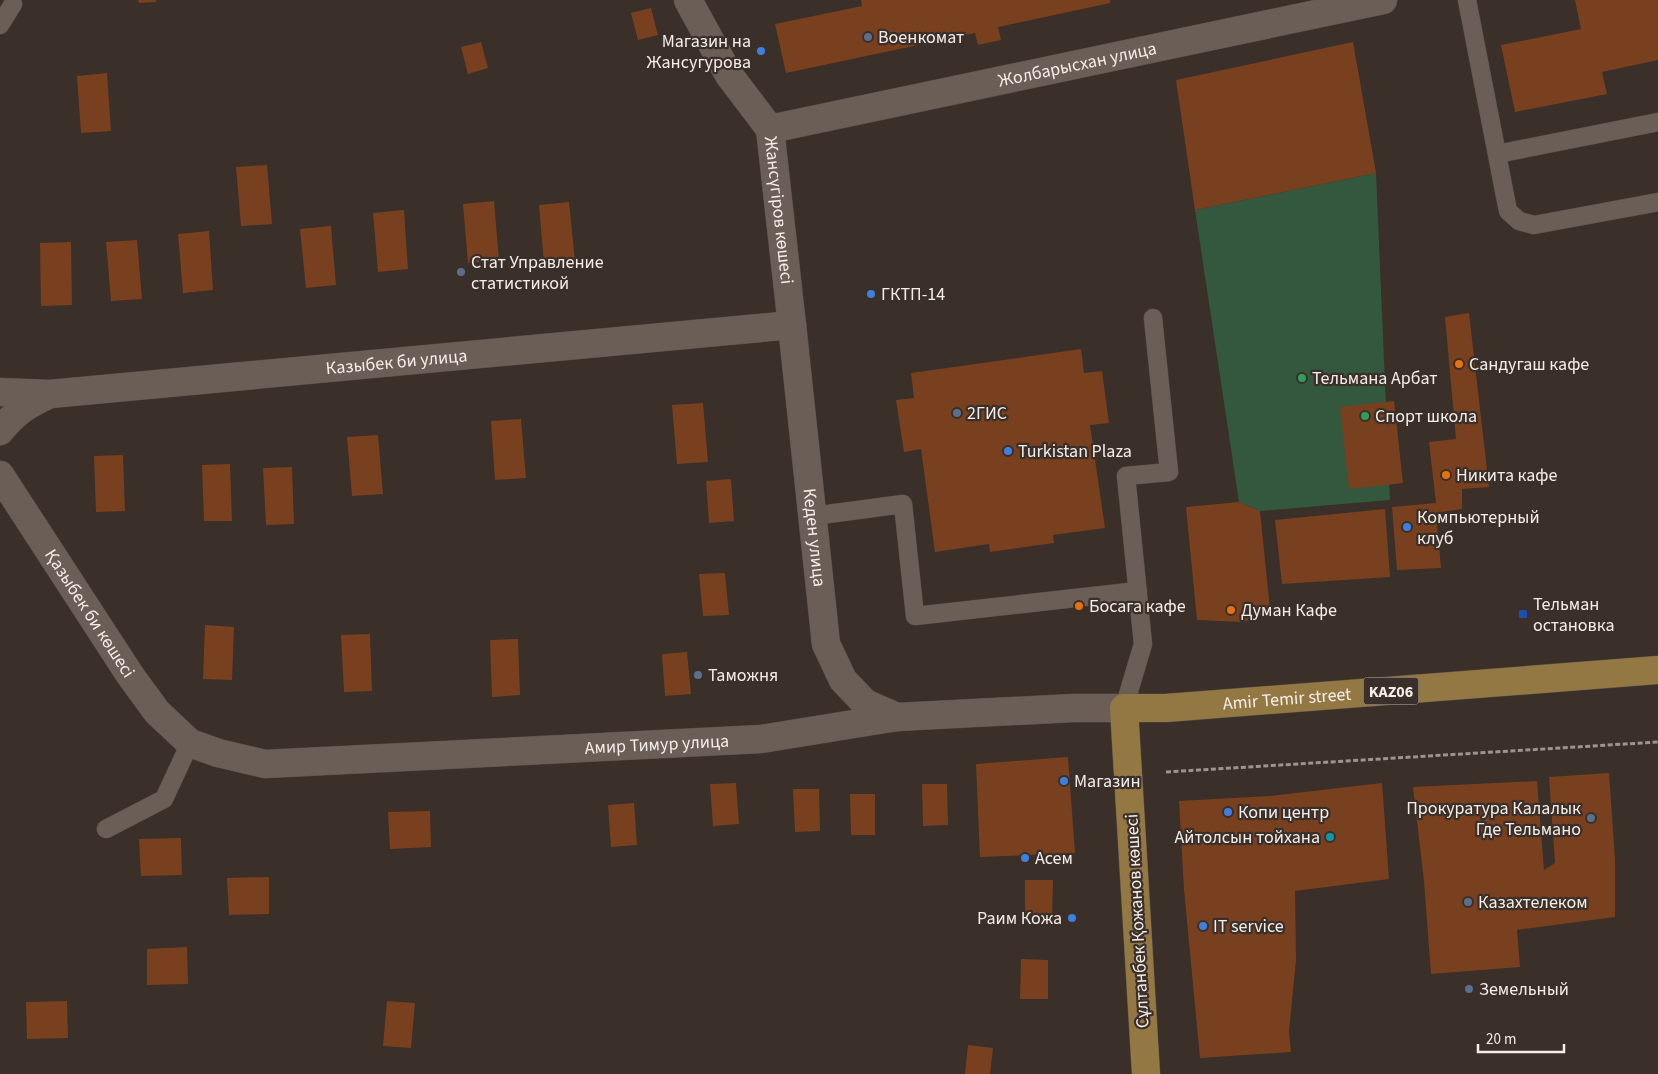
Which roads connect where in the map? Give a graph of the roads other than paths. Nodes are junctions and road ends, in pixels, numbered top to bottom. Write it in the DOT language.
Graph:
graph roads {
  1 [pos="688,0"];
  2 [pos="1383,0"];
  3 [pos="1467,0"];
  4 [pos="13,4"];
  5 [pos="0,25"];
  6 [pos="1658,122"];
  7 [pos="770,130"];
  8 [pos="1497,154"];
  9 [pos="1658,202"];
  10 [pos="1153,318"];
  11 [pos="792,326"];
  12 [pos="0,392"];
  13 [pos="50,394"];
  14 [pos="0,431"];
  15 [pos="0,475"];
  16 [pos="813,516"];
  17 [pos="1138,591"];
  18 [pos="1658,676"];
  19 [pos="1124,708"];
  20 [pos="897,717"];
  21 [pos="190,743"];
  22 [pos="106,829"];
  23 [pos="1146,1074"];
  1 -- 7 [label="main road, Жансүгіров көшесі"];
  2 -- 7 [label="main road, Жолбарысхан улица"];
  3 -- 8 [label="lane"];
  4 -- 5 [label="lane"];
  6 -- 8 [label="lane"];
  7 -- 11 [label="main road, Жансүгіров көшесі"];
  8 -- 9 [label="lane"];
  10 -- 17 [label="lane"];
  11 -- 13 [label="main road, Казыбек би улица"];
  11 -- 16 [label="main road, Кеден улица"];
  12 -- 13 [label="main road, Казыбек би улица"];
  13 -- 14 [label="main road"];
  15 -- 21 [label="main road, Қазыбек би көшесі"];
  16 -- 17 [label="lane"];
  16 -- 20 [label="main road, Кеден улица"];
  17 -- 19 [label="lane"];
  18 -- 19 [label="main road, Amir Temir street / KАZ06"];
  19 -- 20 [label="main road, Амир Тимур улица"];
  19 -- 23 [label="main road, Сұлтанбек Қожанов көшесі"];
  20 -- 21 [label="main road, Амир Тимур улица"];
  21 -- 22 [label="lane"];
}
